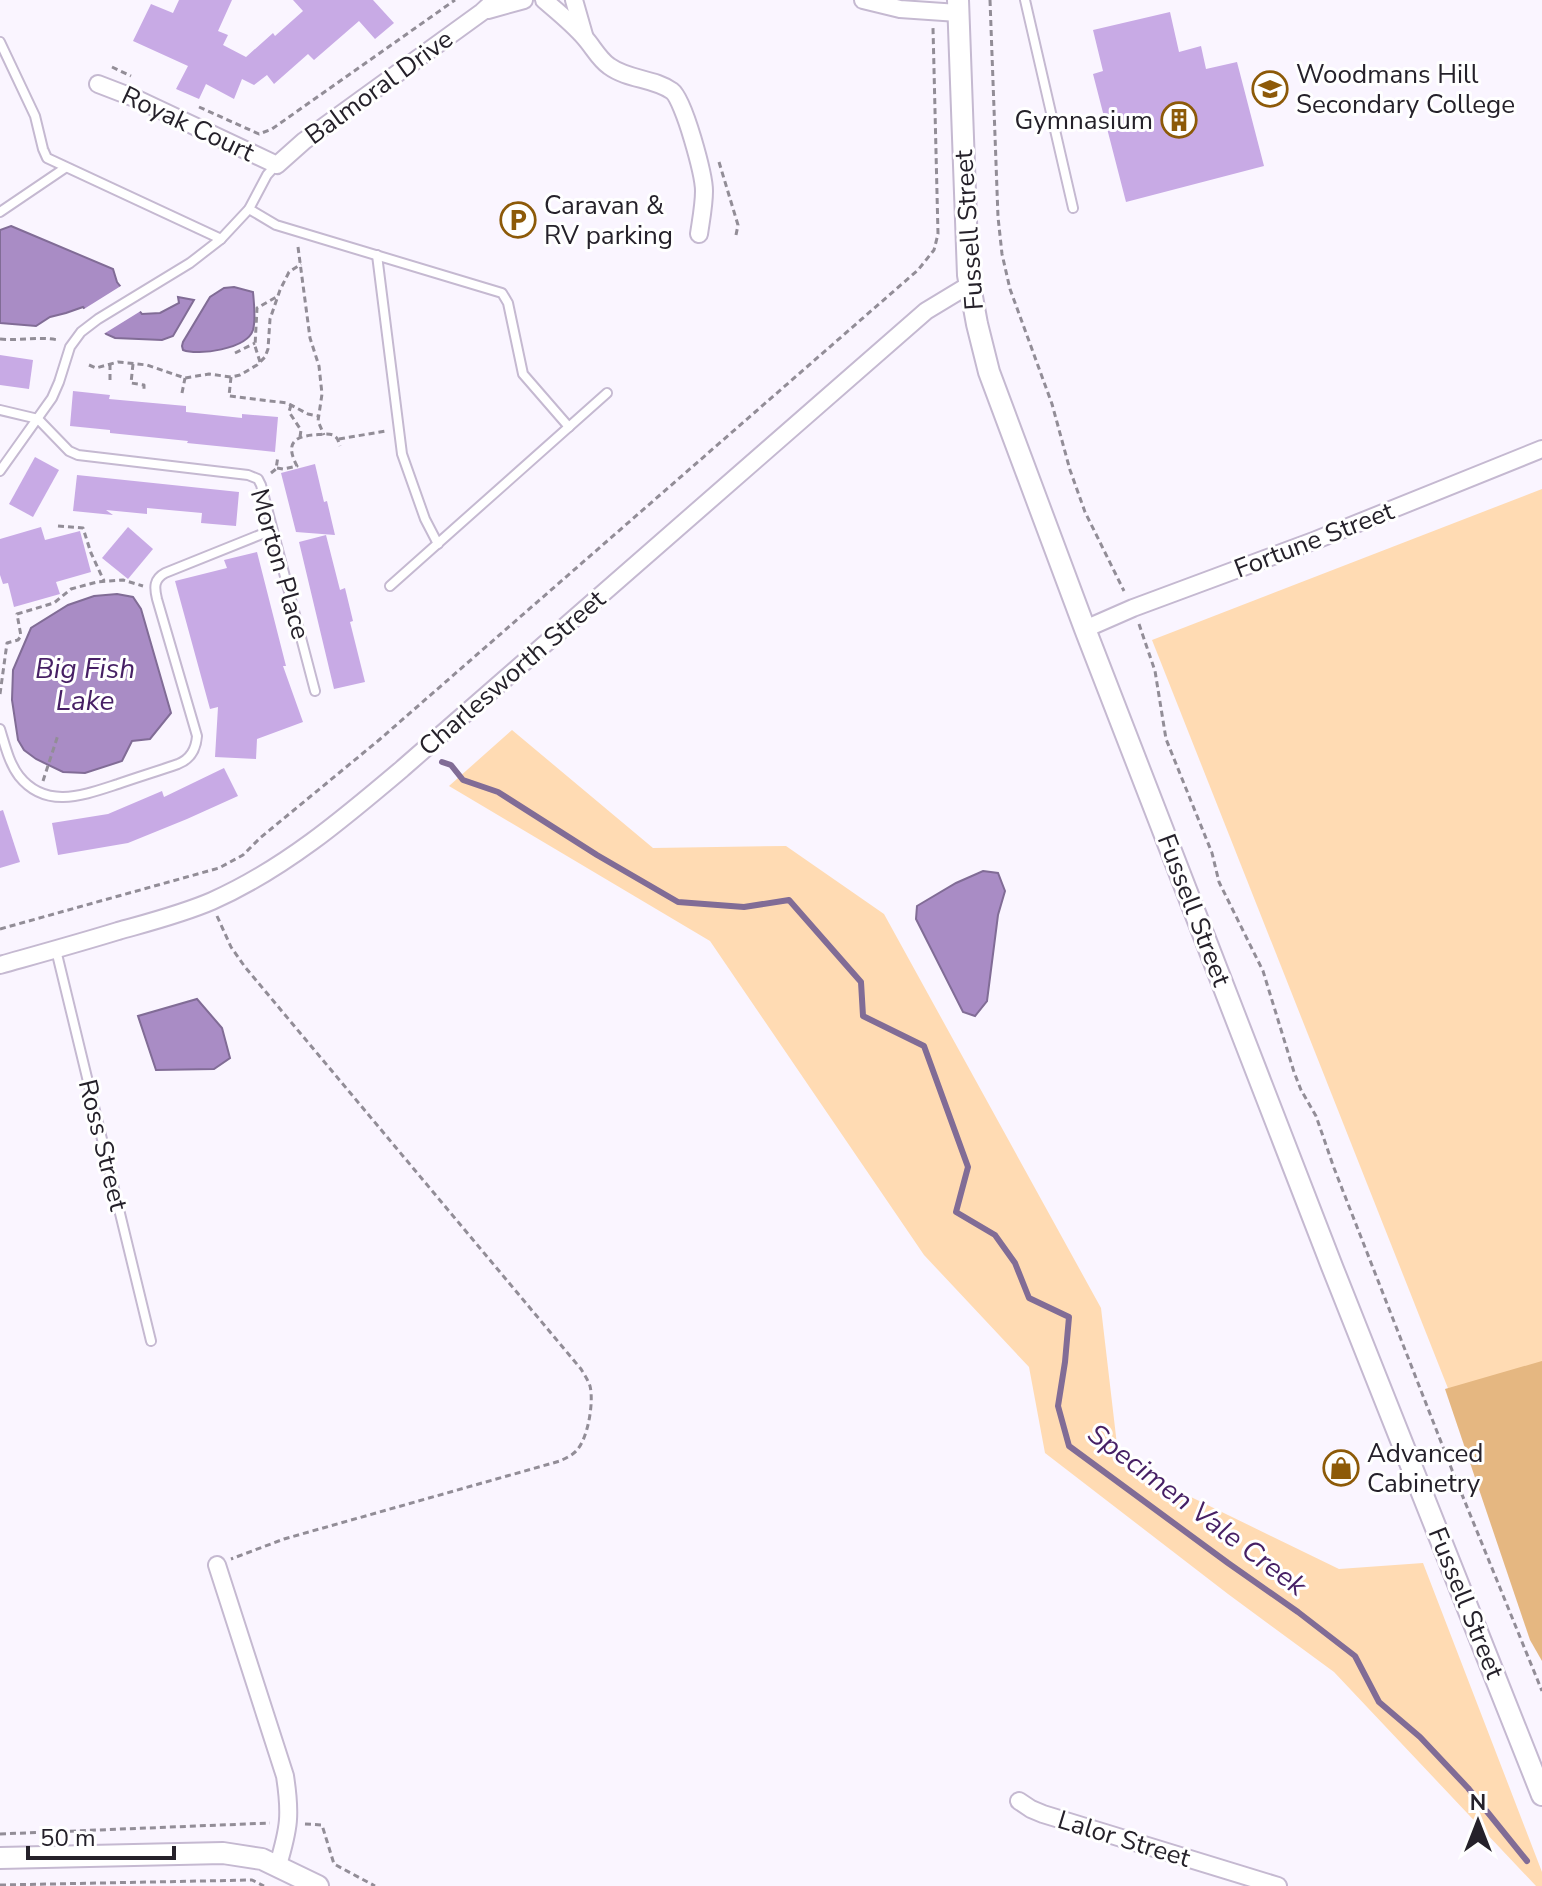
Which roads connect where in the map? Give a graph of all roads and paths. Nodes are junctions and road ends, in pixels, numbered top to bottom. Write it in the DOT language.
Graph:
graph roads {
  1 [pos="455,0"];
  2 [pos="495,0"];
  3 [pos="524,0"];
  4 [pos="547,0"];
  5 [pos="574,0"];
  6 [pos="863,0"];
  7 [pos="990,0"];
  8 [pos="1025,0"];
  9 [pos="958,6"];
  10 [pos="482,12"];
  11 [pos="931,12"];
  12 [pos="584,37"];
  13 [pos="0,42"];
  14 [pos="98,84"];
  15 [pos="259,134"];
  16 [pos="277,165"];
  17 [pos="65,168"];
  18 [pos="1073,208"];
  19 [pos="249,209"];
  20 [pos="0,212"];
  21 [pos="301,232"];
  22 [pos="699,234"];
  23 [pos="221,239"];
  24 [pos="377,255"];
  25 [pos="301,264"];
  26 [pos="969,285"];
  27 [pos="278,296"];
  28 [pos="0,339"];
  29 [pos="58,340"];
  30 [pos="255,343"];
  31 [pos="235,353"];
  32 [pos="260,362"];
  33 [pos="110,364"];
  34 [pos="133,364"];
  35 [pos="89,365"];
  36 [pos="231,377"];
  37 [pos="185,378"];
  38 [pos="110,384"];
  39 [pos="144,390"];
  40 [pos="182,393"];
  41 [pos="607,393"];
  42 [pos="291,405"];
  43 [pos="0,410"];
  44 [pos="318,416"];
  45 [pos="38,419"];
  46 [pos="569,427"];
  47 [pos="390,430"];
  48 [pos="324,435"];
  49 [pos="300,437"];
  50 [pos="338,439"];
  51 [pos="340,446"];
  52 [pos="1542,449"];
  53 [pos="277,468"];
  54 [pos="0,471"];
  55 [pos="58,526"];
  56 [pos="272,530"];
  57 [pos="438,544"];
  58 [pos="104,581"];
  59 [pos="390,586"];
  60 [pos="155,589"];
  61 [pos="1133,608"];
  62 [pos="1085,629"];
  63 [pos="7,643"];
  64 [pos="0,645"];
  65 [pos="315,691"];
  66 [pos="0,694"];
  67 [pos="0,729"];
  68 [pos="58,735"];
  69 [pos="48,765"];
  70 [pos="210,902"];
  71 [pos="0,929"];
  72 [pos="55,949"];
  73 [pos="0,965"];
  74 [pos="151,1341"];
  75 [pos="217,1565"];
  76 [pos="1542,1691"];
  77 [pos="1542,1795"];
  78 [pos="1019,1801"];
  79 [pos="289,1823"];
  80 [pos="0,1834"];
  81 [pos="0,1858"];
  82 [pos="278,1865"];
  83 [pos="0,1885"];
  84 [pos="264,1886"];
  85 [pos="318,1886"];
  86 [pos="375,1886"];
  87 [pos="1278,1886"];
  1 -- 15 [label="path"];
  2 -- 10 [label="street, Balmoral Drive"];
  3 -- 10 [label="street, Balmoral Drive"];
  4 -- 12 [label="street"];
  5 -- 12 [label="street"];
  6 -- 11 [label="street"];
  7 -- 61 [label="path"];
  8 -- 18 [label="lane"];
  9 -- 11 [label="street"];
  9 -- 26 [label="street, Fussell Street"];
  10 -- 16 [label="street, Balmoral Drive"];
  11 -- 71 [label="path"];
  12 -- 22 [label="street"];
  13 -- 17 [label="lane"];
  14 -- 16 [label="street, Royak Court"];
  16 -- 19 [label="lane"];
  17 -- 20 [label="lane"];
  17 -- 23 [label="lane"];
  19 -- 21 [label="lane"];
  19 -- 23 [label="lane"];
  21 -- 24 [label="lane"];
  21 -- 25 [label="path"];
  23 -- 45 [label="lane"];
  24 -- 46 [label="lane"];
  24 -- 57 [label="lane"];
  25 -- 27 [label="path"];
  25 -- 44 [label="path"];
  26 -- 62 [label="street, Fussell Street"];
  26 -- 70 [label="street, Charlesworth Street"];
  27 -- 30 [label="path"];
  27 -- 32 [label="path"];
  28 -- 29 [label="path"];
  30 -- 31 [label="path"];
  30 -- 32 [label="path"];
  32 -- 36 [label="path"];
  33 -- 34 [label="path"];
  33 -- 35 [label="path"];
  33 -- 38 [label="path"];
  34 -- 37 [label="path"];
  34 -- 39 [label="path"];
  36 -- 37 [label="path"];
  36 -- 42 [label="path"];
  37 -- 40 [label="path"];
  41 -- 46 [label="lane"];
  42 -- 44 [label="path"];
  42 -- 49 [label="path"];
  43 -- 45 [label="lane"];
  44 -- 48 [label="path"];
  45 -- 54 [label="lane"];
  45 -- 56 [label="lane, Morton Place"];
  46 -- 57 [label="lane"];
  47 -- 50 [label="path"];
  49 -- 50 [label="path"];
  49 -- 53 [label="path"];
  50 -- 51 [label="path"];
  52 -- 61 [label="street, Fortune Street"];
  55 -- 58 [label="path"];
  56 -- 60 [label="lane"];
  56 -- 65 [label="lane, Morton Place"];
  57 -- 59 [label="lane"];
  58 -- 60 [label="path"];
  58 -- 63 [label="path"];
  60 -- 67 [label="lane"];
  61 -- 62 [label="street, Fortune Street"];
  61 -- 76 [label="path"];
  62 -- 77 [label="street, Fussell Street"];
  63 -- 64 [label="path"];
  63 -- 66 [label="path"];
  68 -- 69 [label="path"];
  70 -- 72 [label="street, Charlesworth Street"];
  70 -- 75 [label="path"];
  72 -- 73 [label="street, Charlesworth Street"];
  72 -- 74 [label="lane, Ross Street"];
  75 -- 79 [label="street"];
  78 -- 87 [label="street, Lalor Street"];
  79 -- 80 [label="path"];
  79 -- 82 [label="street"];
  79 -- 86 [label="path"];
  81 -- 82 [label="street"];
  82 -- 85 [label="street"];
  83 -- 84 [label="path"];
}
